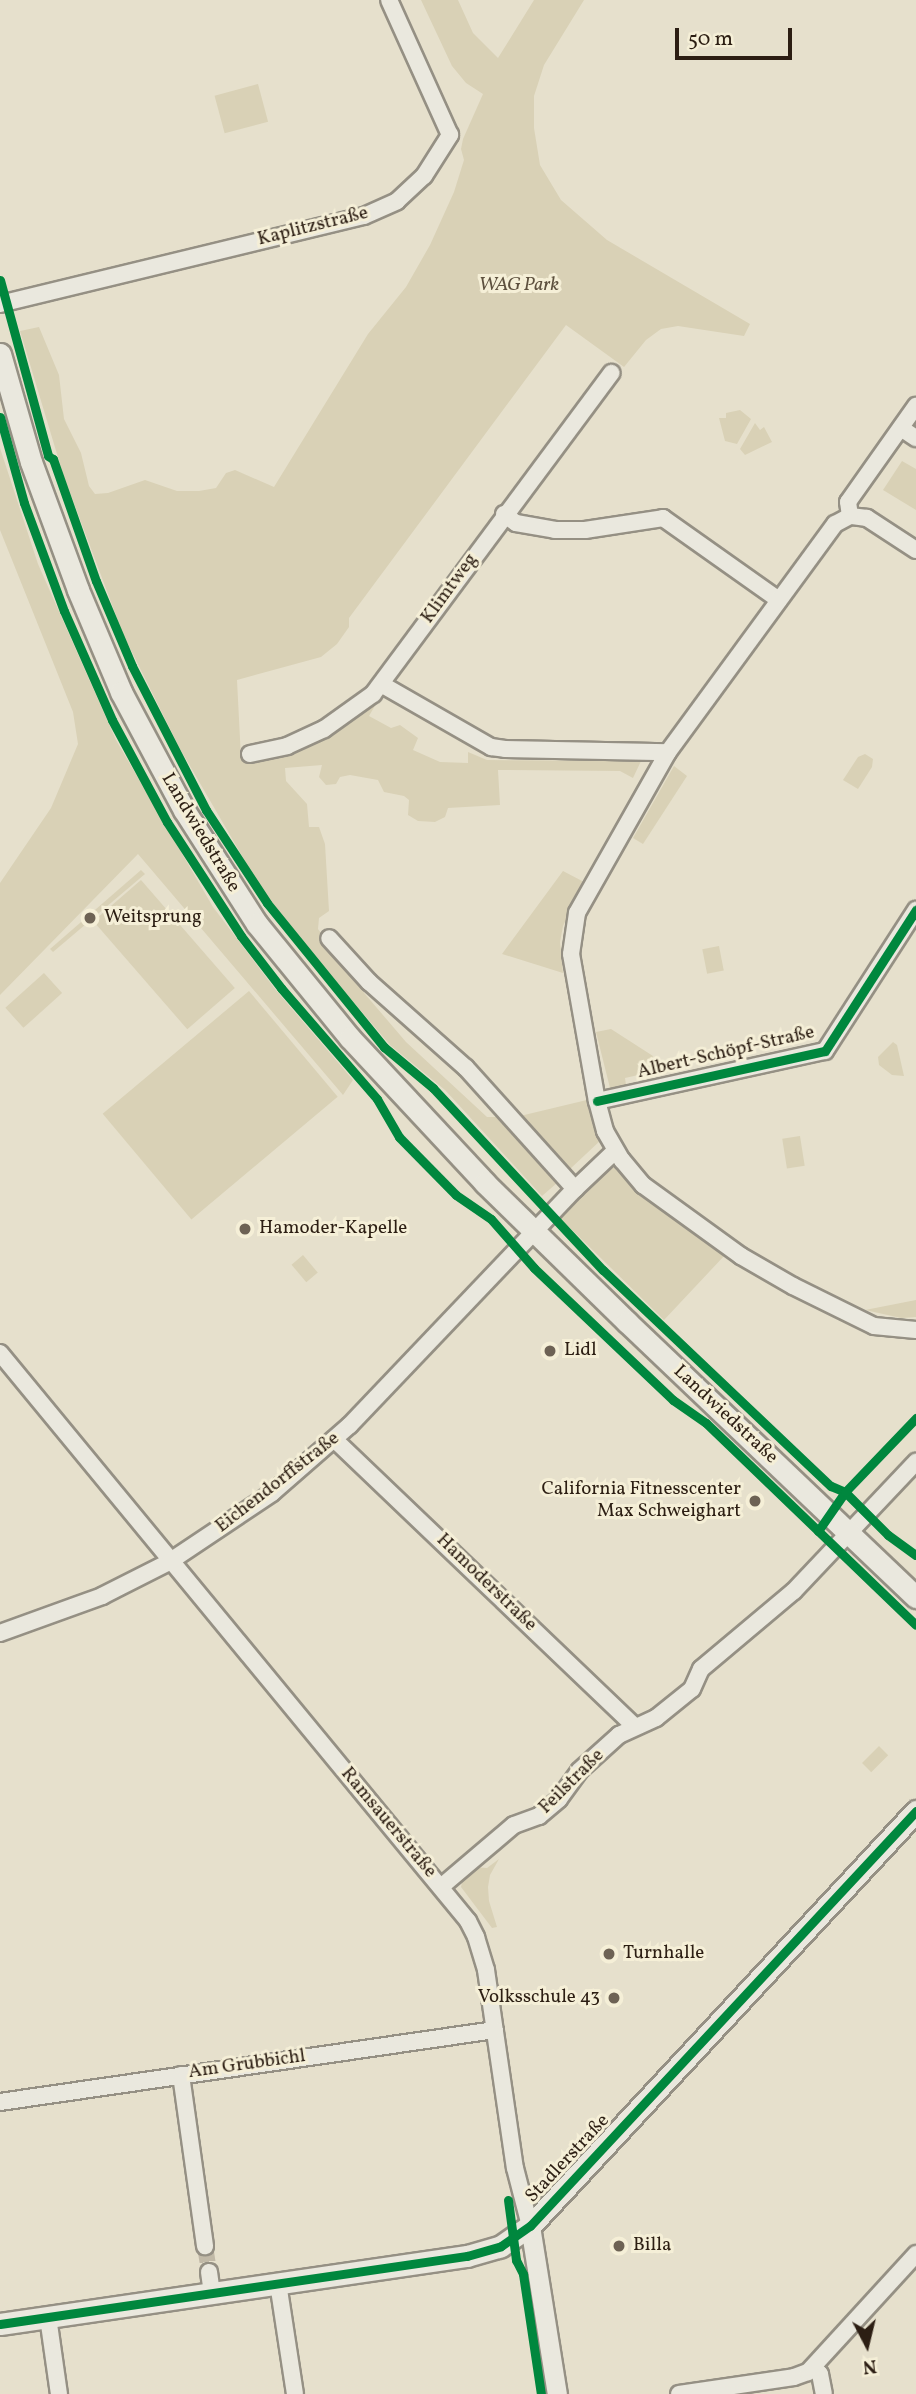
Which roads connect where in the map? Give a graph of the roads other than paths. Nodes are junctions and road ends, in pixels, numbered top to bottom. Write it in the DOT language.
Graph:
graph roads {
  1 [pos="389,0"];
  2 [pos="0,304"];
  3 [pos="0,354"];
  4 [pos="611,373"];
  5 [pos="916,406"];
  6 [pos="901,428"];
  7 [pos="916,438"];
  8 [pos="505,514"];
  9 [pos="850,516"];
  10 [pos="916,550"];
  11 [pos="779,600"];
  12 [pos="381,684"];
  13 [pos="667,752"];
  14 [pos="250,754"];
  15 [pos="916,910"];
  16 [pos="329,938"];
  17 [pos="597,1101"];
  18 [pos="615,1151"];
  19 [pos="575,1189"];
  20 [pos="534,1232"];
  21 [pos="916,1330"];
  22 [pos="0,1353"];
  23 [pos="335,1440"];
  24 [pos="916,1462"];
  25 [pos="850,1533"];
  26 [pos="169,1562"];
  27 [pos="916,1597"];
  28 [pos="0,1633"];
  29 [pos="635,1727"];
  30 [pos="916,1811"];
  31 [pos="442,1886"];
  32 [pos="495,2030"];
  33 [pos="181,2075"];
  34 [pos="0,2102"];
  35 [pos="530,2226"];
  36 [pos="205,2246"];
  37 [pos="916,2254"];
  38 [pos="278,2283"];
  39 [pos="48,2317"];
  40 [pos="0,2324"];
  41 [pos="813,2367"];
  42 [pos="59,2394"];
  43 [pos="295,2394"];
  44 [pos="557,2394"];
  45 [pos="679,2394"];
  46 [pos="824,2394"];
  1 -- 2 [label="street, Kaplitzstraße"];
  3 -- 20 [label="main road, Landwiedstraße"];
  4 -- 8 [label="street, Klimtweg"];
  5 -- 6 [label="street"];
  6 -- 7 [label="street"];
  6 -- 9 [label="street"];
  8 -- 11 [label="street"];
  8 -- 12 [label="street, Klimtweg"];
  9 -- 10 [label="street"];
  9 -- 11 [label="street"];
  11 -- 13 [label="street"];
  12 -- 13 [label="street"];
  12 -- 14 [label="street, Klimtweg"];
  13 -- 17 [label="street"];
  15 -- 17 [label="street, Albert-Schöpf-Straße"];
  16 -- 19 [label="street"];
  17 -- 18 [label="street"];
  18 -- 19 [label="street"];
  18 -- 21 [label="street"];
  19 -- 20 [label="street"];
  20 -- 23 [label="street, Eichendorffstraße"];
  20 -- 25 [label="main road, Landwiedstraße"];
  22 -- 26 [label="street, Ramsauerstraße"];
  23 -- 26 [label="street, Eichendorffstraße"];
  23 -- 29 [label="street, Hamoderstraße"];
  24 -- 25 [label="street, Feilstraße"];
  25 -- 27 [label="main road, Landwiedstraße"];
  25 -- 29 [label="street, Feilstraße"];
  26 -- 28 [label="street, Eichendorffstraße"];
  26 -- 31 [label="street, Ramsauerstraße"];
  29 -- 31 [label="street, Feilstraße"];
  30 -- 35 [label="main road, Stadlerstraße"];
  31 -- 32 [label="street, Ramsauerstraße"];
  32 -- 33 [label="street, Am Grubbichl"];
  32 -- 35 [label="street, Ramsauerstraße"];
  33 -- 34 [label="street, Am Grubbichl"];
  33 -- 36 [label="street"];
  35 -- 38 [label="main road, Stadlerstraße"];
  35 -- 44 [label="street, Ramsauerstraße"];
  37 -- 41 [label="street"];
  38 -- 39 [label="main road, Stadlerstraße"];
  38 -- 43 [label="street"];
  39 -- 40 [label="main road, Stadlerstraße"];
  39 -- 42 [label="street"];
  41 -- 45 [label="street"];
  41 -- 46 [label="street"];
}
